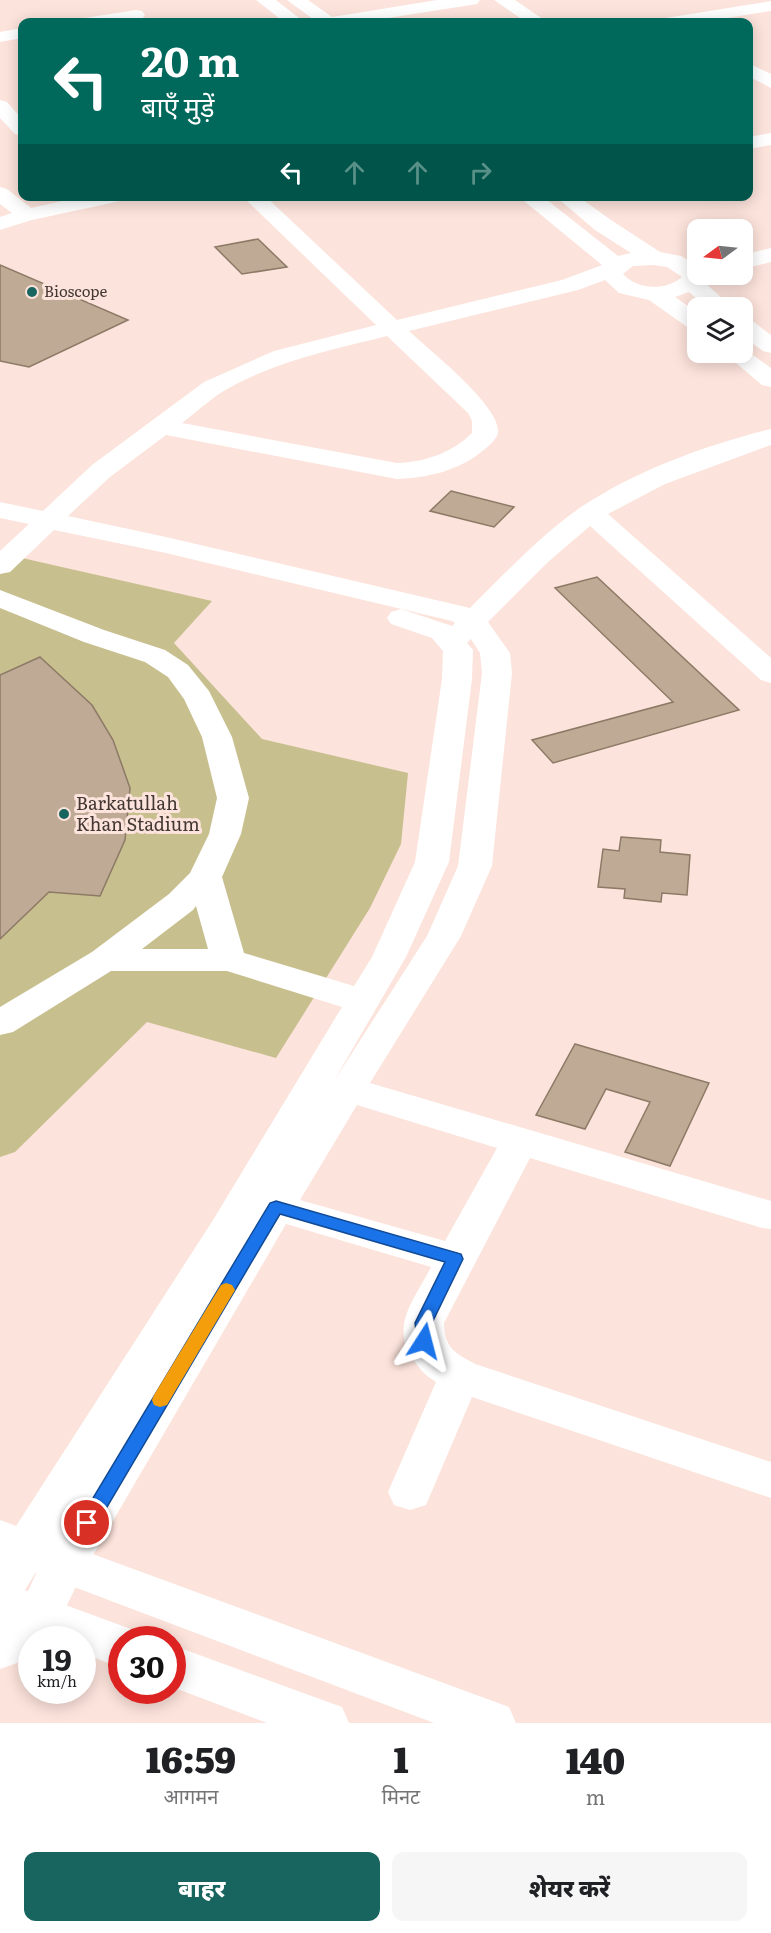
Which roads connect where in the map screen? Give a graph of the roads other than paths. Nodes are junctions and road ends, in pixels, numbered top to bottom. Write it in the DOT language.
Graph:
graph roads {
  1 [pos="116,0"];
  2 [pos="265,0"];
  3 [pos="296,0"];
  4 [pos="471,0"];
  5 [pos="503,0"];
  6 [pos="771,6"];
  7 [pos="139,18"];
  8 [pos="290,18"];
  9 [pos="324,18"];
  10 [pos="356,18"];
  11 [pos="532,18"];
  12 [pos="698,18"];
  13 [pos="18,34"];
  14 [pos="0,37"];
  15 [pos="753,72"];
  16 [pos="771,82"];
  17 [pos="0,106"];
  18 [pos="18,126"];
  19 [pos="771,139"];
  20 [pos="753,142"];
  21 [pos="0,193"];
  22 [pos="80,201"];
  23 [pos="257,201"];
  24 [pos="535,201"];
  25 [pos="572,201"];
  26 [pos="27,215"];
  27 [pos="0,224"];
  28 [pos="771,240"];
  29 [pos="753,243"];
  30 [pos="687,254"];
  31 [pos="771,255"];
  32 [pos="658,258"];
  33 [pos="753,259"];
  34 [pos="614,267"];
  35 [pos="687,268"];
  36 [pos="687,284"];
  37 [pos="702,285"];
  38 [pos="647,291"];
  39 [pos="713,297"];
  40 [pos="481,308"];
  41 [pos="687,317"];
  42 [pos="393,328"];
  43 [pos="753,332"];
  44 [pos="771,346"];
  45 [pos="749,363"];
  46 [pos="771,380"];
  47 [pos="160,426"];
  48 [pos="771,436"];
  49 [pos="0,510"];
  50 [pos="591,513"];
  51 [pos="0,526"];
  52 [pos="42,526"];
  53 [pos="0,566"];
  54 [pos="0,598"];
  55 [pos="462,631"];
  56 [pos="771,674"];
  57 [pos="205,877"];
  58 [pos="104,960"];
  59 [pos="229,960"];
  60 [pos="363,1001"];
  61 [pos="0,1023"];
  62 [pos="348,1089"];
  63 [pos="520,1141"];
  64 [pos="276,1207"];
  65 [pos="771,1215"];
  66 [pos="455,1259"];
  67 [pos="460,1376"];
  68 [pos="771,1479"];
  69 [pos="410,1492"];
  70 [pos="30,1550"];
  71 [pos="0,1591"];
  72 [pos="19,1609"];
  73 [pos="108,1642"];
  74 [pos="0,1648"];
  75 [pos="186,1671"];
  76 [pos="325,1723"];
  77 [pos="492,1723"];
  1 -- 7 [label="street"];
  2 -- 8 [label="street"];
  3 -- 9 [label="street"];
  4 -- 10 [label="street"];
  5 -- 11 [label="street"];
  6 -- 12 [label="street"];
  13 -- 14 [label="street"];
  15 -- 16 [label="street"];
  17 -- 18 [label="street"];
  19 -- 20 [label="street"];
  21 -- 26 [label="street"];
  22 -- 26 [label="street"];
  23 -- 42 [label="street"];
  24 -- 34 [label="street"];
  25 -- 32 [label="street"];
  26 -- 27 [label="street"];
  28 -- 29 [label="street"];
  30 -- 32 [label="street"];
  31 -- 33 [label="street"];
  32 -- 34 [label="street"];
  32 -- 35 [label="street"];
  34 -- 38 [label="street"];
  34 -- 40 [label="street"];
  36 -- 38 [label="street"];
  37 -- 39 [label="street"];
  38 -- 40 [label="street"];
  38 -- 41 [label="street"];
  40 -- 42 [label="street"];
  42 -- 47 [label="street"];
  42 -- 47 [label="street"];
  43 -- 44 [label="street"];
  45 -- 46 [label="street"];
  47 -- 52 [label="street"];
  48 -- 50 [label="street"];
  49 -- 52 [label="street"];
  50 -- 55 [label="street"];
  50 -- 56 [label="street"];
  51 -- 52 [label="street"];
  52 -- 53 [label="street"];
  52 -- 55 [label="street"];
  54 -- 57 [label="street"];
  55 -- 60 [label="street"];
  55 -- 62 [label="street"];
  57 -- 58 [label="street"];
  57 -- 59 [label="street"];
  58 -- 59 [label="street"];
  58 -- 61 [label="street"];
  59 -- 60 [label="street"];
  60 -- 70 [label="street"];
  62 -- 63 [label="street"];
  62 -- 64 [label="street"];
  63 -- 65 [label="street"];
  63 -- 66 [label="street"];
  64 -- 66 [label="street"];
  64 -- 70 [label="street"];
  66 -- 67 [label="street"];
  67 -- 68 [label="street"];
  67 -- 69 [label="street"];
  70 -- 71 [label="street"];
  70 -- 72 [label="street"];
  70 -- 77 [label="street"];
  72 -- 73 [label="street"];
  72 -- 74 [label="street"];
  75 -- 76 [label="street"];
}
